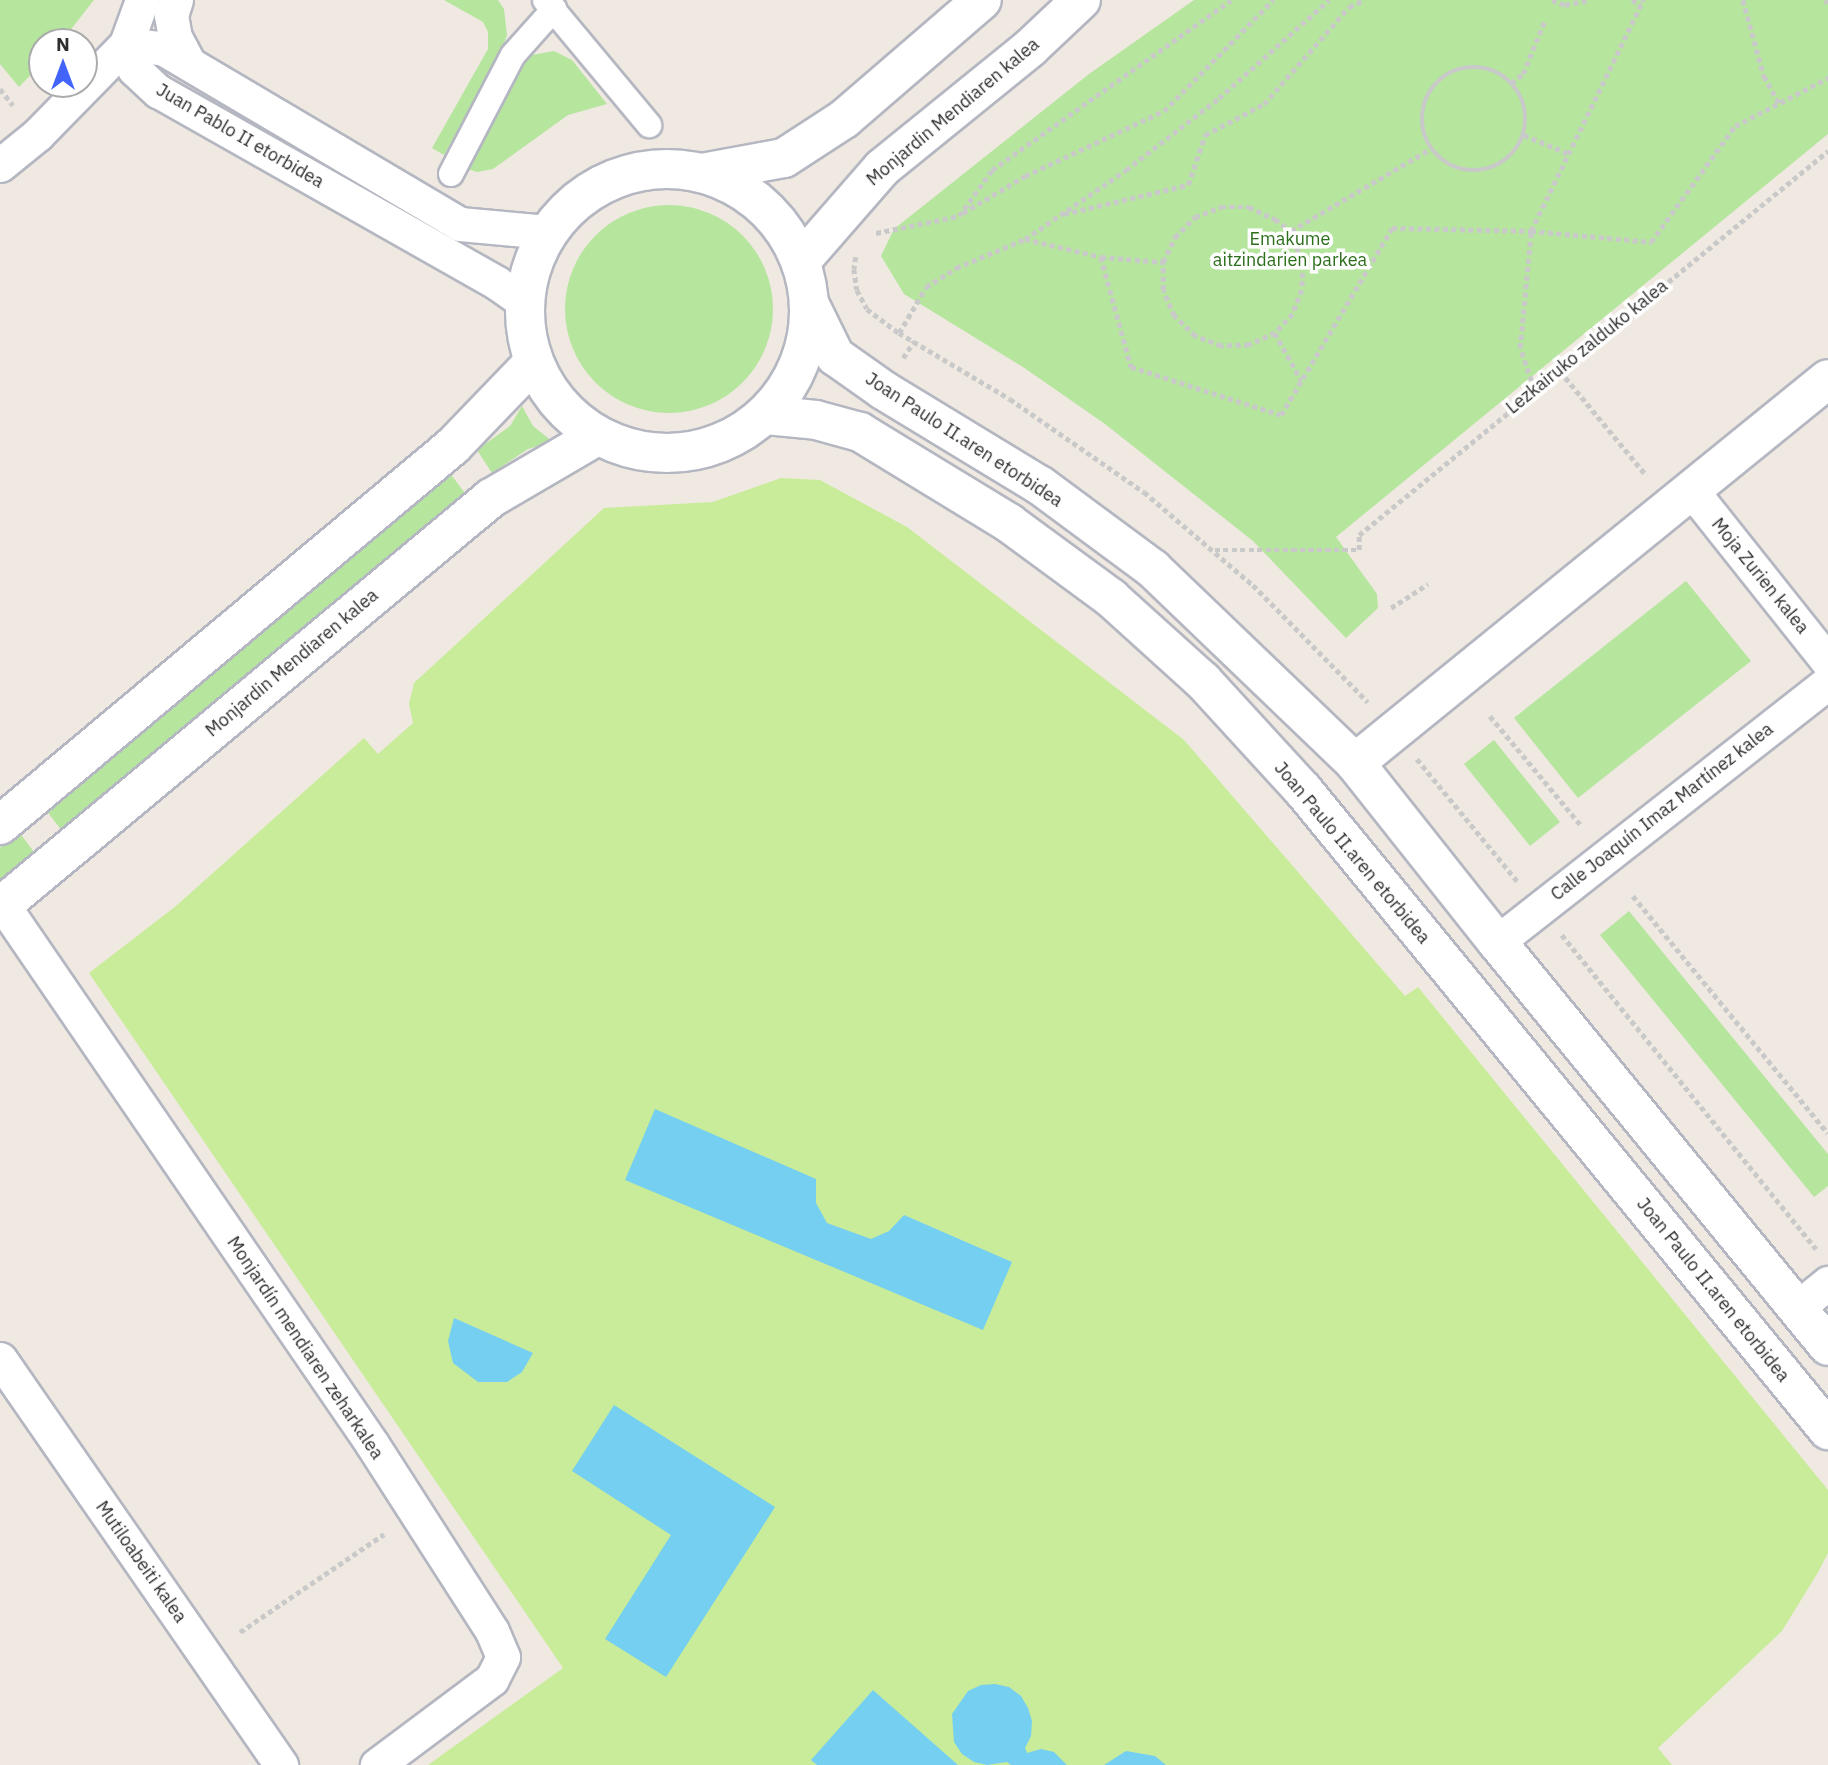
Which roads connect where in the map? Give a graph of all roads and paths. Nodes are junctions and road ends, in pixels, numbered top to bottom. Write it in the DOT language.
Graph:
graph roads {
  1 [pos="142,0"];
  2 [pos="176,0"];
  3 [pos="982,0"];
  4 [pos="1081,0"];
  5 [pos="1231,0"];
  6 [pos="1273,0"];
  7 [pos="1329,0"];
  8 [pos="1365,0"];
  9 [pos="1552,0"];
  10 [pos="1588,0"];
  11 [pos="1632,0"];
  12 [pos="1743,0"];
  13 [pos="1642,2"];
  14 [pos="549,5"];
  15 [pos="1545,20"];
  16 [pos="126,44"];
  17 [pos="189,63"];
  18 [pos="1828,78"];
  19 [pos="1511,83"];
  20 [pos="0,89"];
  21 [pos="1779,103"];
  22 [pos="13,105"];
  23 [pos="649,125"];
  24 [pos="1524,135"];
  25 [pos="1430,149"];
  26 [pos="1828,151"];
  27 [pos="1567,153"];
  28 [pos="0,165"];
  29 [pos="702,173"];
  30 [pos="452,174"];
  31 [pos="1060,215"];
  32 [pos="959,216"];
  33 [pos="1531,231"];
  34 [pos="547,232"];
  35 [pos="1291,232"];
  36 [pos="865,235"];
  37 [pos="1025,239"];
  38 [pos="1101,257"];
  39 [pos="801,261"];
  40 [pos="1163,262"];
  41 [pos="524,302"];
  42 [pos="810,305"];
  43 [pos="899,333"];
  44 [pos="1275,333"];
  45 [pos="533,363"];
  46 [pos="1828,379"];
  47 [pos="1301,380"];
  48 [pos="1534,390"];
  49 [pos="766,415"];
  50 [pos="597,436"];
  51 [pos="1692,491"];
  52 [pos="1213,550"];
  53 [pos="1428,584"];
  54 [pos="1391,607"];
  55 [pos="1828,662"];
  56 [pos="1828,682"];
  57 [pos="1490,716"];
  58 [pos="1355,763"];
  59 [pos="1580,824"];
  60 [pos="0,825"];
  61 [pos="1633,896"];
  62 [pos="1,906"];
  63 [pos="1497,942"];
  64 [pos="1828,1133"];
  65 [pos="1828,1283"];
  66 [pos="1797,1308"];
  67 [pos="1828,1346"];
  68 [pos="0,1359"];
  69 [pos="1828,1430"];
  70 [pos="384,1534"];
  71 [pos="240,1632"];
  72 [pos="281,1765"];
  73 [pos="377,1765"];
  1 -- 16 [label="street"];
  2 -- 17 [label="street"];
  3 -- 29 [label="main road"];
  4 -- 39 [label="main road, Monjardin Mendiaren kalea"];
  5 -- 32 [label="path"];
  6 -- 32 [label="path"];
  7 -- 31 [label="path"];
  8 -- 31 [label="path"];
  9 -- 10 [label="path"];
  11 -- 13 [label="path"];
  12 -- 21 [label="path"];
  13 -- 27 [label="path"];
  14 -- 23 [label="street"];
  14 -- 30 [label="street"];
  15 -- 19 [label="path"];
  16 -- 17 [label="street, Juan Pablo II etorbidea"];
  16 -- 28 [label="street"];
  16 -- 41 [label="street, Juan Pablo II etorbidea"];
  17 -- 34 [label="street, Juan Pablo II etorbidea"];
  18 -- 21 [label="path"];
  19 -- 24 [label="path"];
  19 -- 25 [label="path"];
  20 -- 22 [label="path"];
  21 -- 33 [label="path"];
  24 -- 25 [label="path"];
  24 -- 27 [label="path"];
  25 -- 35 [label="path"];
  26 -- 48 [label="path, Lezkairuko zalduko kalea"];
  27 -- 33 [label="path"];
  29 -- 34 [label="main road"];
  29 -- 39 [label="main road"];
  31 -- 37 [label="path"];
  32 -- 36 [label="path"];
  33 -- 47 [label="path"];
  33 -- 48 [label="path"];
  34 -- 41 [label="main road"];
  35 -- 40 [label="path"];
  35 -- 44 [label="path"];
  37 -- 38 [label="path"];
  37 -- 43 [label="path"];
  38 -- 40 [label="path"];
  38 -- 47 [label="path"];
  39 -- 42 [label="main road"];
  40 -- 44 [label="path"];
  41 -- 45 [label="main road"];
  42 -- 49 [label="main road"];
  42 -- 58 [label="main road, Joan Paulo II.aren etorbidea"];
  44 -- 47 [label="path"];
  45 -- 50 [label="main road"];
  45 -- 60 [label="main road"];
  46 -- 51 [label="main road"];
  48 -- 52 [label="path, Lezkairuko zalduko kalea"];
  49 -- 50 [label="main road"];
  49 -- 69 [label="main road, Joan Paulo II.aren etorbidea"];
  50 -- 62 [label="main road, Monjardin Mendiaren kalea"];
  51 -- 55 [label="street, Moja Zurien kalea"];
  51 -- 58 [label="main road"];
  53 -- 54 [label="path"];
  56 -- 63 [label="street, Calle Joaquín Imaz Martínez kalea"];
  57 -- 59 [label="path"];
  58 -- 63 [label="main road, Joan Paulo II.aren etorbidea"];
  61 -- 64 [label="path"];
  62 -- 73 [label="street, Monjardín mendiaren zeharkalea"];
  63 -- 66 [label="main road, Joan Paulo II.aren etorbidea"];
  65 -- 66 [label="street"];
  66 -- 67 [label="main road, Joan Paulo II.aren etorbidea"];
  68 -- 72 [label="street, Mutiloabeiti kalea"];
  70 -- 71 [label="path"];
}
